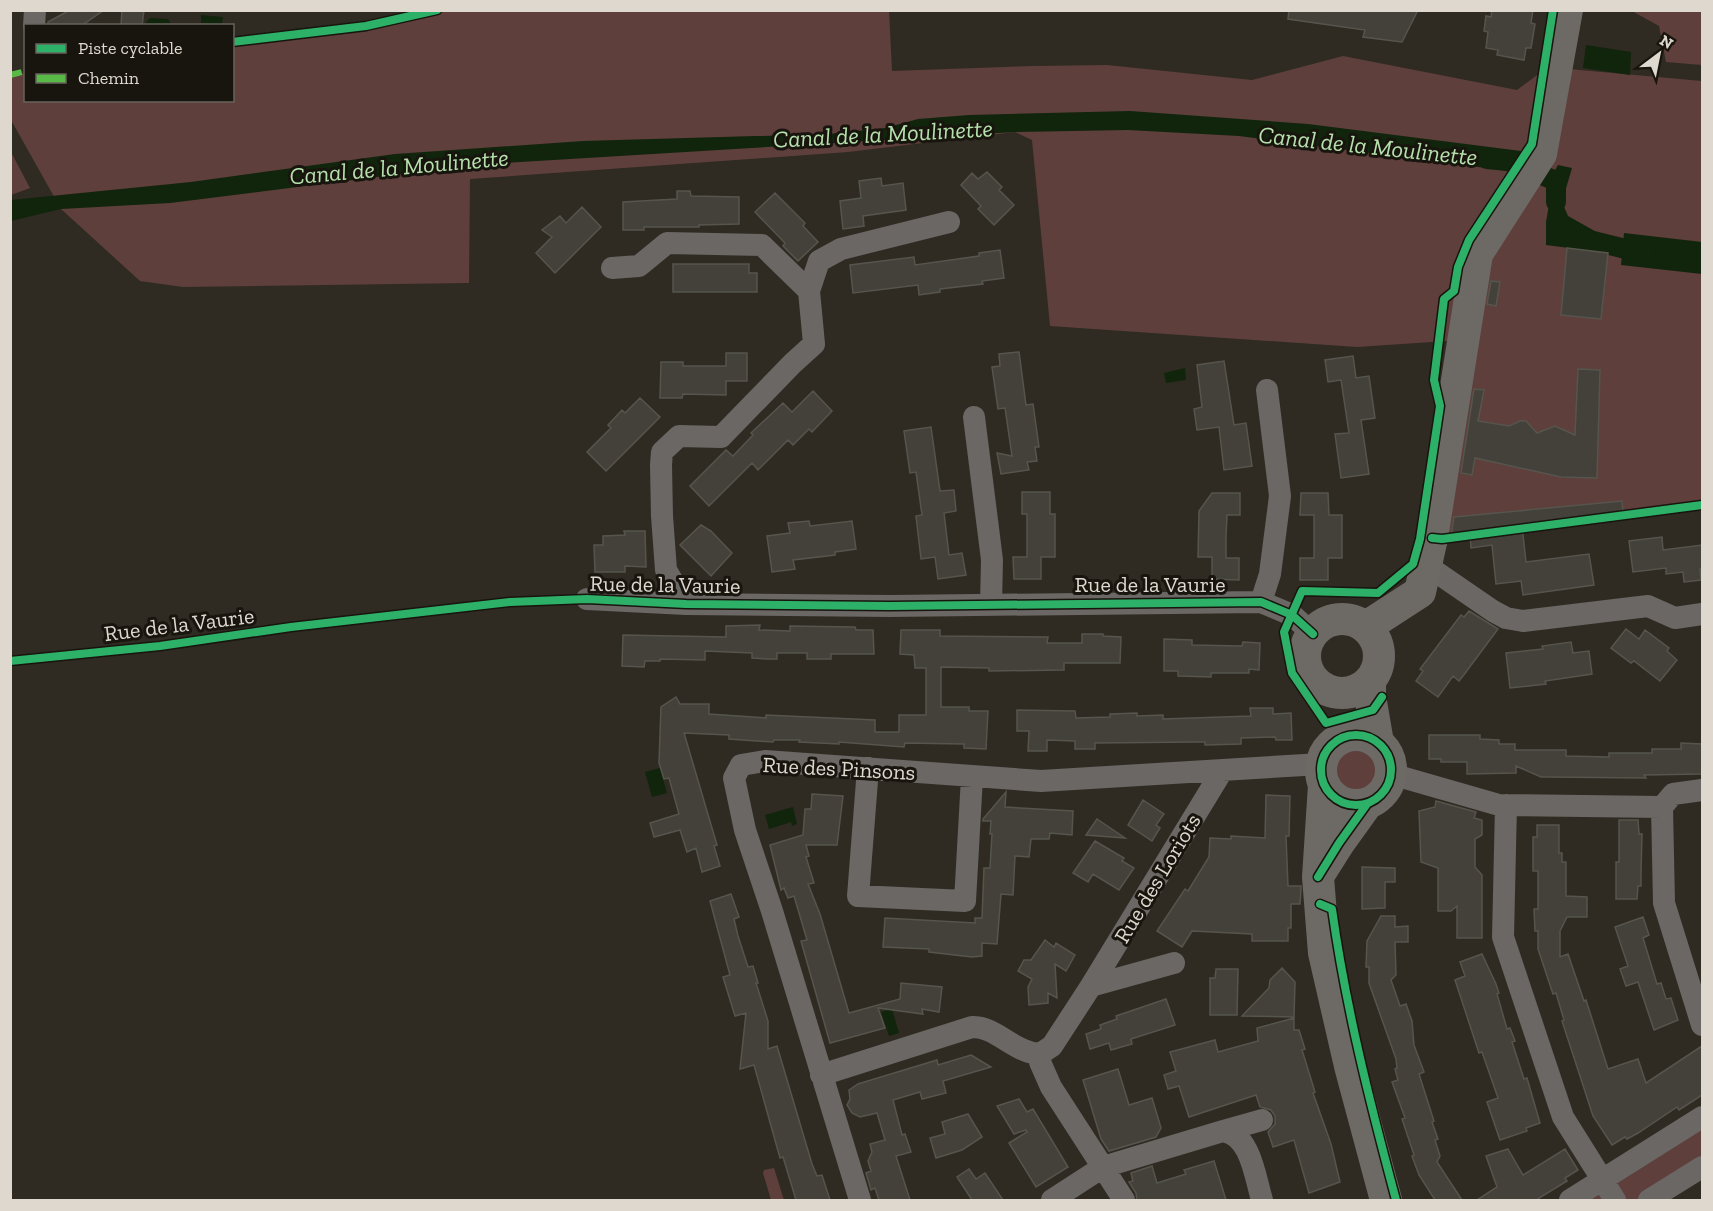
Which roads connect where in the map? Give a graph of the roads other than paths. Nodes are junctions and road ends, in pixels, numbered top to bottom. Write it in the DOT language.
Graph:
graph roads {
  1 [pos="1566,10"];
  2 [pos="949,222"];
  3 [pos="612,268"];
  4 [pos="809,291"];
  5 [pos="1268,390"];
  6 [pos="974,417"];
  7 [pos="1426,565"];
  8 [pos="587,599"];
  9 [pos="1261,602"];
  10 [pos="686,604"];
  11 [pos="992,604"];
  12 [pos="1702,614"];
  13 [pos="1366,627"];
  14 [pos="1312,634"];
  15 [pos="1370,681"];
  16 [pos="1324,689"];
  17 [pos="1378,743"];
  18 [pos="1327,763"];
  19 [pos="868,768"];
  20 [pos="1222,771"];
  21 [pos="1391,774"];
  22 [pos="972,777"];
  23 [pos="1702,790"];
  24 [pos="1367,804"];
  25 [pos="1506,806"];
  26 [pos="1662,807"];
  27 [pos="1318,877"];
  28 [pos="1174,963"];
  29 [pos="1111,970"];
  30 [pos="1702,1025"];
  31 [pos="1040,1054"];
  32 [pos="821,1074"];
  33 [pos="1702,1117"];
  34 [pos="1103,1167"];
  35 [pos="1702,1167"];
  36 [pos="1602,1180"];
  37 [pos="860,1200"];
  38 [pos="1052,1200"];
  39 [pos="1124,1200"];
  40 [pos="1262,1200"];
  41 [pos="1386,1200"];
  42 [pos="1570,1200"];
  43 [pos="1615,1200"];
  44 [pos="1649,1200"];
  1 -- 7 [label="street"];
  2 -- 4 [label="street"];
  3 -- 4 [label="street"];
  4 -- 10 [label="street"];
  5 -- 9 [label="street"];
  6 -- 11 [label="street"];
  7 -- 12 [label="street"];
  7 -- 13 [label="street"];
  8 -- 10 [label="street, Rue de la Vaurie"];
  9 -- 11 [label="street, Rue de la Vaurie"];
  9 -- 14 [label="street, Rue de la Vaurie"];
  10 -- 11 [label="street, Rue de la Vaurie"];
  13 -- 14 [label="street"];
  13 -- 15 [label="street"];
  14 -- 16 [label="street"];
  15 -- 16 [label="street"];
  15 -- 17 [label="street"];
  16 -- 18 [label="street"];
  17 -- 18 [label="street"];
  17 -- 21 [label="street"];
  18 -- 20 [label="street, Rue des Pinsons"];
  18 -- 24 [label="street"];
  18 -- 27 [label="street"];
  19 -- 22 [label="street, Rue des Pinsons"];
  19 -- 22 [label="street"];
  19 -- 32 [label="street, Rue des Pinsons"];
  20 -- 22 [label="street, Rue des Pinsons"];
  20 -- 29 [label="street, Rue des Loriots"];
  21 -- 24 [label="street"];
  21 -- 25 [label="street"];
  23 -- 26 [label="street"];
  24 -- 27 [label="street"];
  25 -- 26 [label="street"];
  25 -- 36 [label="street"];
  26 -- 30 [label="street"];
  27 -- 41 [label="street"];
  28 -- 29 [label="street, Rue des Loriots"];
  29 -- 31 [label="street, Rue des Loriots"];
  31 -- 32 [label="street"];
  31 -- 34 [label="street"];
  32 -- 37 [label="street, Rue des Pinsons"];
  33 -- 36 [label="street"];
  34 -- 38 [label="street"];
  34 -- 39 [label="street"];
  34 -- 40 [label="street"];
  35 -- 44 [label="street"];
  36 -- 42 [label="street"];
  36 -- 43 [label="street"];
}
